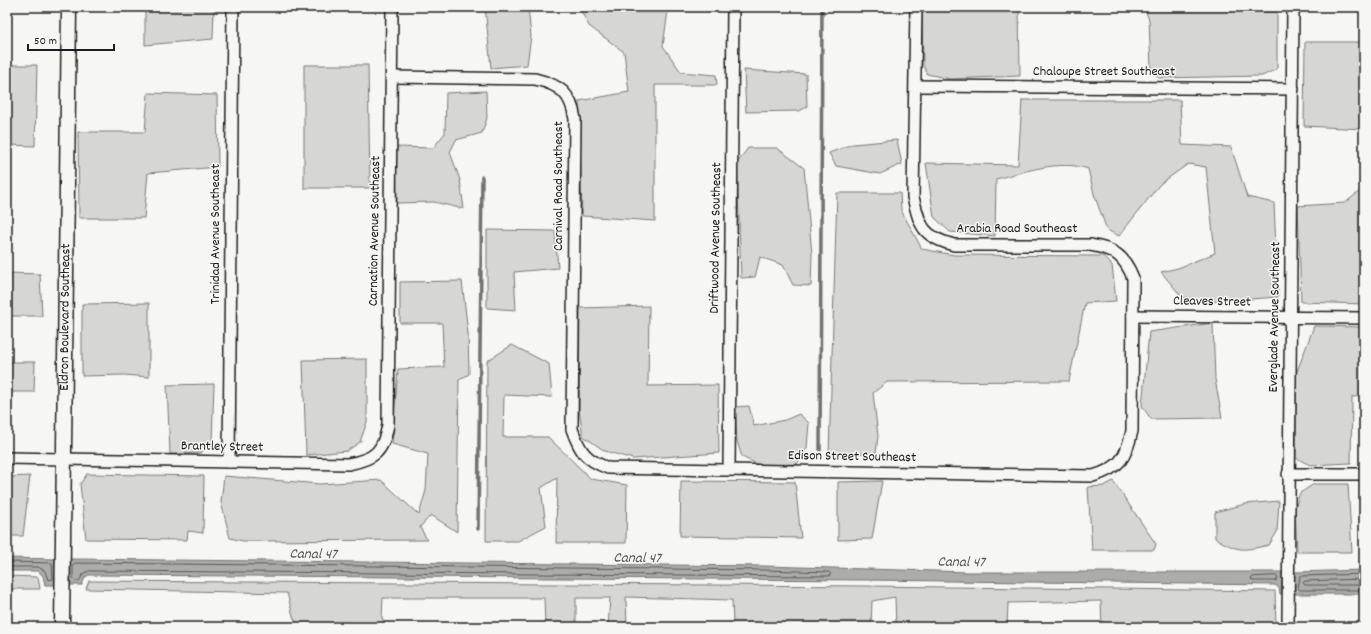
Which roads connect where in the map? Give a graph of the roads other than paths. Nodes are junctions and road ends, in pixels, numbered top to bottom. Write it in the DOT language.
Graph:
graph roads {
  1 [pos="69,7"];
  2 [pos="233,7"];
  3 [pos="392,7"];
  4 [pos="733,7"];
  5 [pos="916,7"];
  6 [pos="1293,7"];
  7 [pos="392,77"];
  8 [pos="916,86"];
  9 [pos="1293,88"];
  10 [pos="1133,316"];
  11 [pos="1290,318"];
  12 [pos="1364,318"];
  13 [pos="378,453"];
  14 [pos="585,455"];
  15 [pos="7,458"];
  16 [pos="64,459"];
  17 [pos="229,462"];
  18 [pos="1119,464"];
  19 [pos="729,469"];
  20 [pos="1288,474"];
  21 [pos="1364,474"];
  22 [pos="62,627"];
  23 [pos="1288,627"];
  1 -- 16 [label="street, Eldron Boulevard Southeast"];
  2 -- 17 [label="street, Trinidad Avenue Southeast"];
  3 -- 7 [label="street, Carnation Avenue Southeast"];
  4 -- 19 [label="street, Driftwood Avenue Southeast"];
  5 -- 8 [label="street, Arabia Road Southeast"];
  6 -- 9 [label="street, Everglade Avenue Southeast"];
  7 -- 13 [label="street, Carnation Avenue Southeast"];
  7 -- 14 [label="street, Carnival Road Southeast"];
  8 -- 9 [label="street, Chaloupe Street Southeast"];
  8 -- 10 [label="street, Arabia Road Southeast"];
  9 -- 11 [label="street, Everglade Avenue Southeast"];
  10 -- 11 [label="street, Cleaves Street"];
  10 -- 18 [label="street, Arabia Road Southeast"];
  11 -- 12 [label="street, Cleaves Street"];
  11 -- 20 [label="street, Everglade Avenue Southeast"];
  13 -- 17 [label="street, Brantley Street"];
  14 -- 19 [label="street, Edison Street Southeast"];
  15 -- 16 [label="street, Brantley Street"];
  16 -- 17 [label="street, Brantley Street"];
  16 -- 22 [label="street, Eldron Boulevard Southeast"];
  18 -- 19 [label="street, Edison Street Southeast"];
  20 -- 21 [label="street"];
  20 -- 23 [label="street, Everglade Avenue Southeast"];
}
